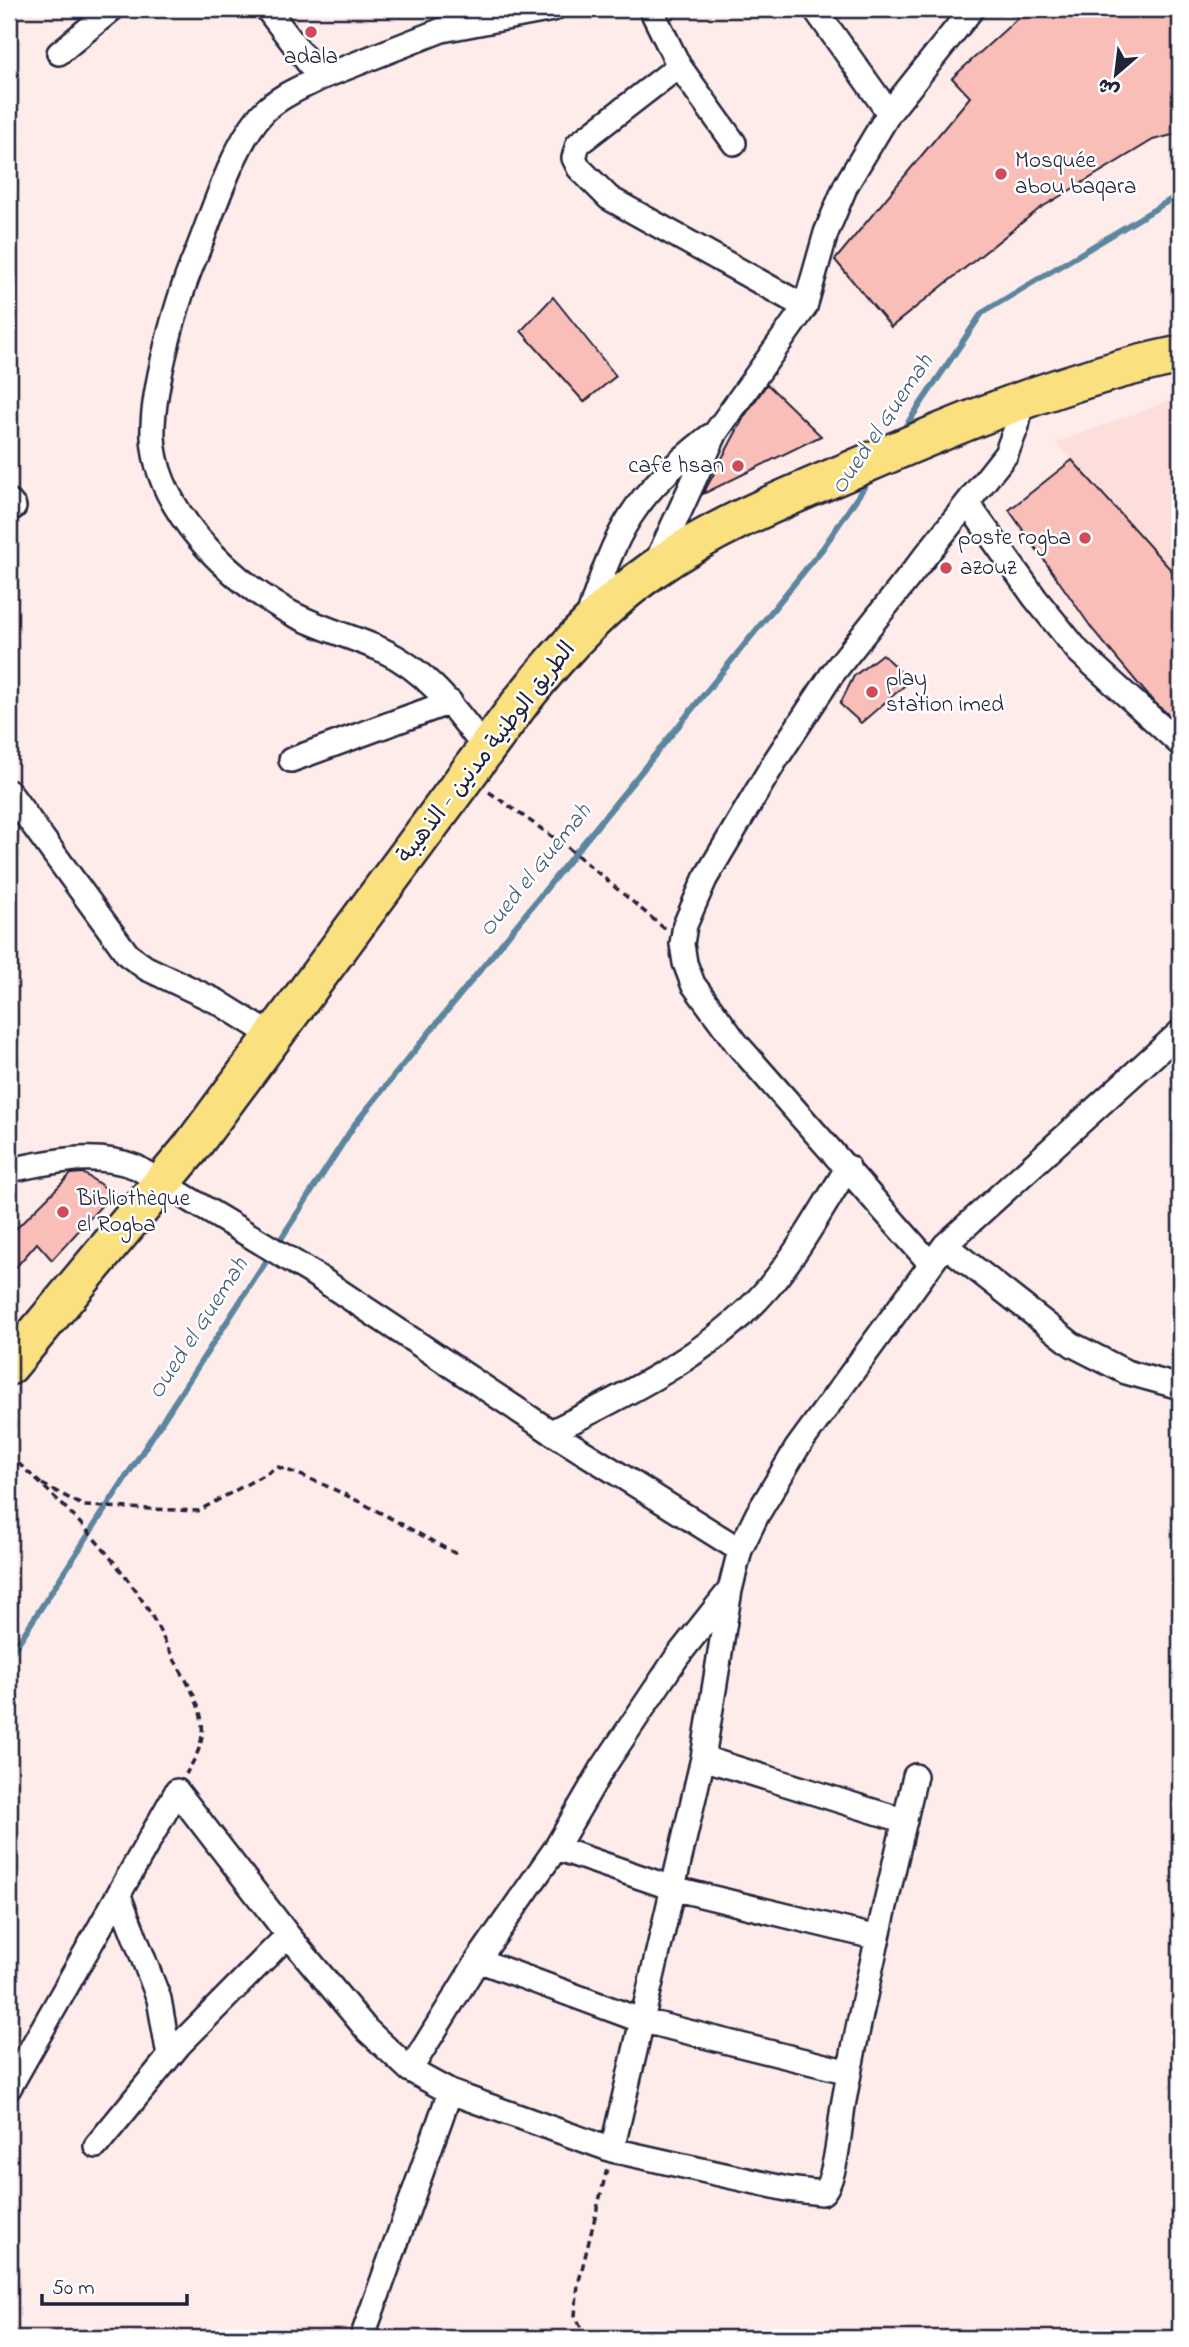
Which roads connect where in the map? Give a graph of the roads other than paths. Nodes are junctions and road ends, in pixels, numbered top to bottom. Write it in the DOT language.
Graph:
graph roads {
  1 [pos="112,9"];
  2 [pos="267,9"];
  3 [pos="553,9"];
  4 [pos="651,9"];
  5 [pos="815,9"];
  6 [pos="972,9"];
  7 [pos="58,53"];
  8 [pos="679,66"];
  9 [pos="320,78"];
  10 [pos="889,113"];
  11 [pos="734,143"];
  12 [pos="805,307"];
  13 [pos="1180,355"];
  14 [pos="1021,399"];
  15 [pos="716,432"];
  16 [pos="968,504"];
  17 [pos="653,570"];
  18 [pos="586,626"];
  19 [pos="450,702"];
  20 [pos="1180,744"];
  21 [pos="486,750"];
  22 [pos="291,760"];
  23 [pos="9,792"];
  24 [pos="1180,1032"];
  25 [pos="274,1037"];
  26 [pos="849,1167"];
  27 [pos="9,1170"];
  28 [pos="163,1182"];
  29 [pos="945,1245"];
  30 [pos="930,1263"];
  31 [pos="10,1361"];
  32 [pos="1180,1387"];
  33 [pos="551,1432"];
  34 [pos="740,1550"];
  35 [pos="730,1590"];
  36 [pos="703,1758"];
  37 [pos="915,1776"];
  38 [pos="905,1821"];
  39 [pos="556,1848"];
  40 [pos="672,1888"];
  41 [pos="119,1896"];
  42 [pos="288,1935"];
  43 [pos="878,1938"];
  44 [pos="478,1960"];
  45 [pos="640,2020"];
  46 [pos="169,2056"];
  47 [pos="410,2070"];
  48 [pos="849,2072"];
  49 [pos="9,2088"];
  50 [pos="450,2092"];
  51 [pos="96,2146"];
  52 [pos="612,2150"];
  53 [pos="362,2338"];
  1 -- 7 [label="street"];
  2 -- 9 [label="street"];
  3 -- 9 [label="street"];
  4 -- 8 [label="street"];
  5 -- 10 [label="street"];
  6 -- 10 [label="street"];
  8 -- 11 [label="street"];
  8 -- 12 [label="street"];
  9 -- 19 [label="street"];
  10 -- 12 [label="street"];
  12 -- 15 [label="street"];
  13 -- 14 [label="main road, الطريق الوطنية مدنين - الذهيبة"];
  14 -- 16 [label="street"];
  14 -- 17 [label="main road, الطريق الوطنية مدنين - الذهيبة"];
  15 -- 17 [label="street"];
  15 -- 18 [label="street"];
  16 -- 20 [label="street"];
  16 -- 26 [label="street"];
  17 -- 18 [label="main road, الطريق الوطنية مدنين - الذهيبة"];
  18 -- 21 [label="main road, الطريق الوطنية مدنين - الذهيبة"];
  19 -- 21 [label="street"];
  19 -- 22 [label="street"];
  21 -- 25 [label="main road, الطريق الوطنية مدنين - الذهيبة"];
  23 -- 25 [label="street"];
  24 -- 29 [label="street"];
  25 -- 28 [label="main road, الطريق الوطنية مدنين - الذهيبة"];
  26 -- 30 [label="street"];
  26 -- 33 [label="street"];
  27 -- 28 [label="street"];
  28 -- 31 [label="main road, الطريق الوطنية مدنين - الذهيبة"];
  28 -- 33 [label="street"];
  29 -- 30 [label="street"];
  29 -- 32 [label="street"];
  30 -- 34 [label="street"];
  33 -- 34 [label="street"];
  34 -- 35 [label="street"];
  35 -- 36 [label="street"];
  35 -- 39 [label="street"];
  36 -- 38 [label="street"];
  36 -- 40 [label="street"];
  37 -- 38 [label="street"];
  38 -- 43 [label="street"];
  39 -- 40 [label="street"];
  39 -- 44 [label="street"];
  40 -- 43 [label="street"];
  40 -- 45 [label="street"];
  41 -- 42 [label="street"];
  41 -- 46 [label="street"];
  41 -- 49 [label="street"];
  42 -- 46 [label="street"];
  42 -- 47 [label="street"];
  43 -- 48 [label="street"];
  44 -- 45 [label="street"];
  44 -- 47 [label="street"];
  45 -- 48 [label="street"];
  45 -- 52 [label="street"];
  46 -- 51 [label="street"];
  47 -- 50 [label="street"];
  48 -- 52 [label="street"];
  50 -- 52 [label="street"];
  50 -- 53 [label="street"];
}
